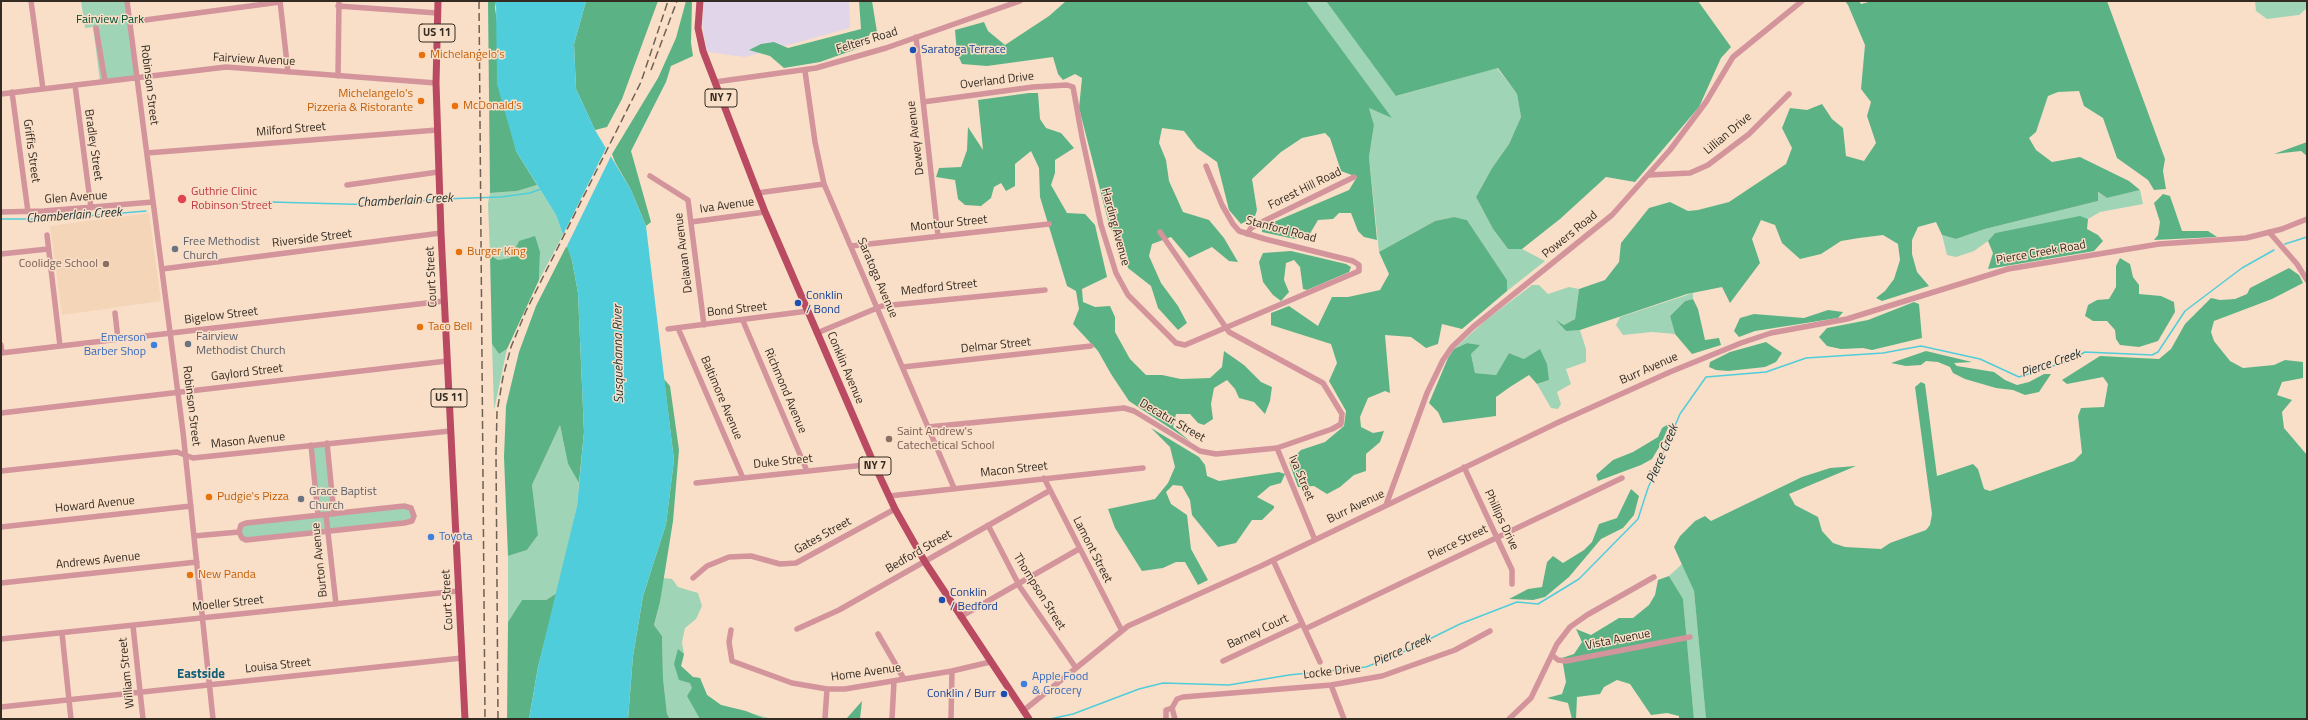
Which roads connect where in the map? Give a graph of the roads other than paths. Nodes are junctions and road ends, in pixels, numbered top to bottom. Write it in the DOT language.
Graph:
graph roads {
  1 [pos="31,1"];
  2 [pos="127,1"];
  3 [pos="438,1"];
  4 [pos="700,1"];
  5 [pos="1020,1"];
  6 [pos="1802,1"];
  7 [pos="280,2"];
  8 [pos="338,3"];
  9 [pos="437,13"];
  10 [pos="130,22"];
  11 [pos="96,28"];
  12 [pos="916,38"];
  13 [pos="805,70"];
  14 [pos="288,72"];
  15 [pos="338,76"];
  16 [pos="137,77"];
  17 [pos="106,81"];
  18 [pos="714,82"];
  19 [pos="436,83"];
  20 [pos="75,85"];
  21 [pos="1074,87"];
  22 [pos="43,88"];
  23 [pos="12,92"];
  24 [pos="1,94"];
  25 [pos="1789,94"];
  26 [pos="923,102"];
  27 [pos="437,130"];
  28 [pos="147,153"];
  29 [pos="1206,166"];
  30 [pos="438,172"];
  31 [pos="1649,175"];
  32 [pos="650,176"];
  33 [pos="1354,177"];
  34 [pos="824,184"];
  35 [pos="346,185"];
  36 [pos="757,192"];
  37 [pos="153,202"];
  38 [pos="91,208"];
  39 [pos="1,212"];
  40 [pos="28,212"];
  41 [pos="765,212"];
  42 [pos="2307,218"];
  43 [pos="691,222"];
  44 [pos="1049,224"];
  45 [pos="1160,232"];
  46 [pos="2269,232"];
  47 [pos="441,233"];
  48 [pos="1247,234"];
  49 [pos="47,235"];
  50 [pos="938,236"];
  51 [pos="851,246"];
  52 [pos="48,249"];
  53 [pos="1,254"];
  54 [pos="162,269"];
  55 [pos="1360,270"];
  56 [pos="2307,280"];
  57 [pos="1045,290"];
  58 [pos="444,301"];
  59 [pos="877,307"];
  60 [pos="115,312"];
  61 [pos="808,312"];
  62 [pos="743,321"];
  63 [pos="704,325"];
  64 [pos="1225,327"];
  65 [pos="678,328"];
  66 [pos="668,329"];
  67 [pos="170,333"];
  68 [pos="818,333"];
  69 [pos="118,339"];
  70 [pos="1,345"];
  71 [pos="60,346"];
  72 [pos="1091,346"];
  73 [pos="1,353"];
  74 [pos="1715,353"];
  75 [pos="447,361"];
  76 [pos="903,367"];
  77 [pos="178,392"];
  78 [pos="1,414"];
  79 [pos="928,427"];
  80 [pos="450,431"];
  81 [pos="327,443"];
  82 [pos="311,445"];
  83 [pos="1277,448"];
  84 [pos="186,455"];
  85 [pos="874,464"];
  86 [pos="1464,467"];
  87 [pos="1143,468"];
  88 [pos="1,470"];
  89 [pos="807,471"];
  90 [pos="743,478"];
  91 [pos="1044,478"];
  92 [pos="1622,478"];
  93 [pos="696,483"];
  94 [pos="954,488"];
  95 [pos="1049,491"];
  96 [pos="888,496"];
  97 [pos="1386,505"];
  98 [pos="191,506"];
  99 [pos="895,509"];
  100 [pos="334,514"];
  101 [pos="326,515"];
  102 [pos="318,516"];
  103 [pos="988,525"];
  104 [pos="1,527"];
  105 [pos="239,532"];
  106 [pos="328,532"];
  107 [pos="194,536"];
  108 [pos="1496,537"];
  109 [pos="1314,540"];
  110 [pos="1079,549"];
  111 [pos="1273,560"];
  112 [pos="197,562"];
  113 [pos="925,562"];
  114 [pos="1654,577"];
  115 [pos="693,578"];
  116 [pos="1,583"];
  117 [pos="1018,584"];
  118 [pos="1512,584"];
  119 [pos="458,591"];
  120 [pos="336,604"];
  121 [pos="960,617"];
  122 [pos="203,618"];
  123 [pos="133,626"];
  124 [pos="1303,626"];
  125 [pos="797,629"];
  126 [pos="732,630"];
  127 [pos="1122,631"];
  128 [pos="1490,631"];
  129 [pos="62,633"];
  130 [pos="878,634"];
  131 [pos="1690,638"];
  132 [pos="1,639"];
  133 [pos="1552,655"];
  134 [pos="462,658"];
  135 [pos="1223,661"];
  136 [pos="990,662"];
  137 [pos="1320,662"];
  138 [pos="1076,668"];
  139 [pos="952,671"];
  140 [pos="904,679"];
  141 [pos="894,681"];
  142 [pos="210,685"];
  143 [pos="1331,685"];
  144 [pos="827,690"];
  145 [pos="140,692"];
  146 [pos="69,699"];
  147 [pos="1,707"];
  148 [pos="1172,708"];
  149 [pos="1023,711"];
  150 [pos="825,718"];
  151 [pos="71,719"];
  152 [pos="143,719"];
  153 [pos="213,719"];
  154 [pos="465,719"];
  155 [pos="892,719"];
  156 [pos="951,719"];
  157 [pos="1029,719"];
  158 [pos="1166,719"];
  159 [pos="1175,719"];
  160 [pos="1344,719"];
  161 [pos="1509,719"];
  1 -- 22 [label="street"];
  2 -- 10 [label="street, Robinson Street"];
  3 -- 9 [label="main road, Court Street / US 11"];
  4 -- 18 [label="main road, Conklin Avenue / NY 7"];
  5 -- 12 [label="street, Felters Road"];
  6 -- 31 [label="street, Powers Road"];
  7 -- 10 [label="street"];
  7 -- 14 [label="street"];
  8 -- 9 [label="street"];
  8 -- 15 [label="street"];
  9 -- 19 [label="main road, Court Street / US 11"];
  10 -- 16 [label="street, Robinson Street"];
  11 -- 17 [label="street"];
  12 -- 13 [label="street, Felters Road"];
  12 -- 26 [label="street, Dewey Avenue"];
  13 -- 18 [label="street, Felters Road"];
  13 -- 34 [label="street, Saratoga Avenue"];
  14 -- 15 [label="street, Fairview Avenue"];
  14 -- 16 [label="street, Fairview Avenue"];
  15 -- 19 [label="street, Fairview Avenue"];
  16 -- 17 [label="street, Fairview Avenue"];
  16 -- 28 [label="street, Robinson Street"];
  17 -- 20 [label="street, Fairview Avenue"];
  18 -- 36 [label="main road, Conklin Avenue / NY 7"];
  19 -- 27 [label="main road, Court Street / US 11"];
  20 -- 22 [label="street, Fairview Avenue"];
  20 -- 38 [label="street, Bradley Street"];
  21 -- 26 [label="street, Overland Drive"];
  21 -- 64 [label="street, Harding Avenue"];
  22 -- 23 [label="street, Fairview Avenue"];
  23 -- 24 [label="street, Fairview Avenue"];
  23 -- 40 [label="street, Griffis Street"];
  25 -- 31 [label="street, Lillian Drive"];
  26 -- 50 [label="street, Dewey Avenue"];
  27 -- 28 [label="street, Milford Street"];
  27 -- 30 [label="main road, Court Street / US 11"];
  28 -- 37 [label="street, Robinson Street"];
  29 -- 48 [label="street, Stanford Road"];
  30 -- 35 [label="street"];
  30 -- 47 [label="main road, Court Street / US 11"];
  31 -- 97 [label="street, Powers Road"];
  32 -- 43 [label="street, Delavan Avenue"];
  33 -- 48 [label="street, Forest Hill Road"];
  34 -- 36 [label="street"];
  34 -- 51 [label="street, Saratoga Avenue"];
  36 -- 41 [label="main road, Conklin Avenue / NY 7"];
  37 -- 38 [label="street, Glen Avenue"];
  37 -- 54 [label="street, Robinson Street"];
  38 -- 40 [label="street, Glen Avenue"];
  39 -- 40 [label="street, Glen Avenue"];
  41 -- 43 [label="street, Iva Avenue"];
  41 -- 61 [label="main road, Conklin Avenue / NY 7"];
  42 -- 46 [label="street, Pierce Creek Road"];
  43 -- 63 [label="street, Delavan Avenue"];
  44 -- 50 [label="street, Montour Street"];
  45 -- 64 [label="street, Decatur Street"];
  46 -- 56 [label="street"];
  46 -- 74 [label="street, Pierce Creek Road"];
  47 -- 54 [label="street, Riverside Street"];
  47 -- 58 [label="main road, Court Street / US 11"];
  48 -- 55 [label="street, Stanford Road"];
  49 -- 52 [label="street"];
  50 -- 51 [label="street, Montour Street"];
  51 -- 59 [label="street, Saratoga Avenue"];
  52 -- 53 [label="street"];
  52 -- 71 [label="street"];
  54 -- 67 [label="street, Robinson Street"];
  55 -- 64 [label="street, Harding Avenue"];
  57 -- 59 [label="street, Medford Street"];
  58 -- 67 [label="street, Bigelow Street"];
  58 -- 75 [label="main road, Court Street / US 11"];
  59 -- 68 [label="street, Medford Street"];
  59 -- 76 [label="street, Saratoga Avenue"];
  60 -- 69 [label="street"];
  61 -- 62 [label="street, Bond Street"];
  61 -- 68 [label="main road, Conklin Avenue / NY 7"];
  62 -- 63 [label="street, Bond Street"];
  62 -- 89 [label="street, Richmond Avenue"];
  63 -- 65 [label="street, Bond Street"];
  64 -- 83 [label="street, Decatur Street"];
  65 -- 66 [label="street, Bond Street"];
  65 -- 90 [label="street, Baltimore Avenue"];
  67 -- 69 [label="street, Bigelow Street"];
  67 -- 77 [label="street, Robinson Street"];
  68 -- 85 [label="main road, Conklin Avenue / NY 7"];
  69 -- 71 [label="street, Bigelow Street"];
  70 -- 73 [label="street"];
  71 -- 73 [label="street, Bigelow Street"];
  72 -- 76 [label="street, Delmar Street"];
  74 -- 86 [label="street, Burr Avenue"];
  75 -- 77 [label="street, Gaylord Street"];
  75 -- 80 [label="main road, Court Street / US 11"];
  76 -- 79 [label="street, Saratoga Avenue"];
  77 -- 78 [label="street, Gaylord Street"];
  77 -- 84 [label="street, Robinson Street"];
  79 -- 83 [label="street, Decatur Street"];
  79 -- 94 [label="street, Saratoga Avenue"];
  80 -- 81 [label="street, Mason Avenue"];
  80 -- 119 [label="main road, Court Street / US 11"];
  81 -- 82 [label="street, Mason Avenue"];
  81 -- 100 [label="street, Burton Avenue"];
  82 -- 84 [label="street, Mason Avenue"];
  82 -- 102 [label="street, Burton Avenue"];
  83 -- 109 [label="street, Iva Street"];
  84 -- 88 [label="street, Mason Avenue"];
  84 -- 98 [label="street, Robinson Street"];
  85 -- 89 [label="street, Duke Street"];
  85 -- 96 [label="main road, Conklin Avenue / NY 7"];
  86 -- 97 [label="street, Burr Avenue"];
  86 -- 108 [label="street, Phillips Drive"];
  87 -- 91 [label="street, Macon Street"];
  89 -- 90 [label="street, Duke Street"];
  90 -- 93 [label="street, Duke Street"];
  91 -- 94 [label="street, Macon Street"];
  91 -- 95 [label="street, Lamont Street"];
  92 -- 108 [label="street, Pierce Street"];
  94 -- 96 [label="street, Macon Street"];
  95 -- 103 [label="street, Bedford Street"];
  95 -- 110 [label="street, Lamont Street"];
  96 -- 99 [label="main road, Conklin Avenue / NY 7"];
  97 -- 109 [label="street, Burr Avenue"];
  98 -- 104 [label="street, Howard Avenue"];
  98 -- 107 [label="street, Robinson Street"];
  99 -- 113 [label="main road, Conklin Avenue / NY 7"];
  99 -- 115 [label="street, Gates Street"];
  100 -- 101 [label="street"];
  100 -- 106 [label="street"];
  101 -- 102 [label="street"];
  101 -- 106 [label="street, Burton Avenue"];
  102 -- 105 [label="street"];
  103 -- 113 [label="street, Bedford Street"];
  103 -- 117 [label="street, Thompson Street"];
  105 -- 106 [label="street"];
  105 -- 107 [label="street"];
  106 -- 120 [label="street, Burton Avenue"];
  107 -- 112 [label="street, Robinson Street"];
  108 -- 118 [label="street, Phillips Drive"];
  108 -- 124 [label="street, Pierce Street"];
  109 -- 111 [label="street, Burr Avenue"];
  110 -- 117 [label="street"];
  110 -- 127 [label="street, Lamont Street"];
  111 -- 124 [label="street"];
  111 -- 127 [label="street, Burr Avenue"];
  112 -- 116 [label="street, Andrews Avenue"];
  112 -- 122 [label="street, Robinson Street"];
  113 -- 121 [label="main road, Conklin Avenue / NY 7"];
  113 -- 125 [label="street, Bedford Street"];
  114 -- 133 [label="street"];
  117 -- 121 [label="street"];
  117 -- 138 [label="street, Thompson Street"];
  119 -- 120 [label="street, Moeller Street"];
  119 -- 134 [label="main road, Court Street / US 11"];
  120 -- 122 [label="street, Moeller Street"];
  121 -- 136 [label="main road, Conklin Avenue / NY 7"];
  122 -- 123 [label="street, Moeller Street"];
  122 -- 142 [label="street, Robinson Street"];
  123 -- 129 [label="street, Moeller Street"];
  123 -- 145 [label="street, William Street"];
  124 -- 135 [label="street, Barney Court"];
  124 -- 137 [label="street"];
  126 -- 144 [label="street, Home Avenue"];
  127 -- 138 [label="street, Burr Avenue"];
  128 -- 143 [label="street, Locke Drive"];
  129 -- 132 [label="street, Moeller Street"];
  129 -- 146 [label="street"];
  130 -- 140 [label="street"];
  131 -- 133 [label="street, Vista Avenue"];
  133 -- 161 [label="street"];
  134 -- 142 [label="street, Louisa Street"];
  134 -- 154 [label="main road, Court Street / US 11"];
  136 -- 139 [label="street, Home Avenue"];
  136 -- 149 [label="main road, Conklin Avenue / NY 7"];
  138 -- 149 [label="street, Burr Avenue"];
  139 -- 140 [label="street, Home Avenue"];
  139 -- 156 [label="street"];
  140 -- 141 [label="street, Home Avenue"];
  141 -- 144 [label="street, Home Avenue"];
  141 -- 155 [label="street"];
  142 -- 145 [label="street, Louisa Street"];
  142 -- 153 [label="street, Robinson Street"];
  143 -- 148 [label="street, Locke Drive"];
  143 -- 160 [label="street"];
  144 -- 150 [label="street"];
  145 -- 146 [label="street, Louisa Street"];
  145 -- 152 [label="street, William Street"];
  146 -- 147 [label="street, Louisa Street"];
  146 -- 151 [label="street"];
  148 -- 158 [label="street"];
  148 -- 159 [label="street"];
  149 -- 157 [label="main road, Conklin Avenue / NY 7"];
}
